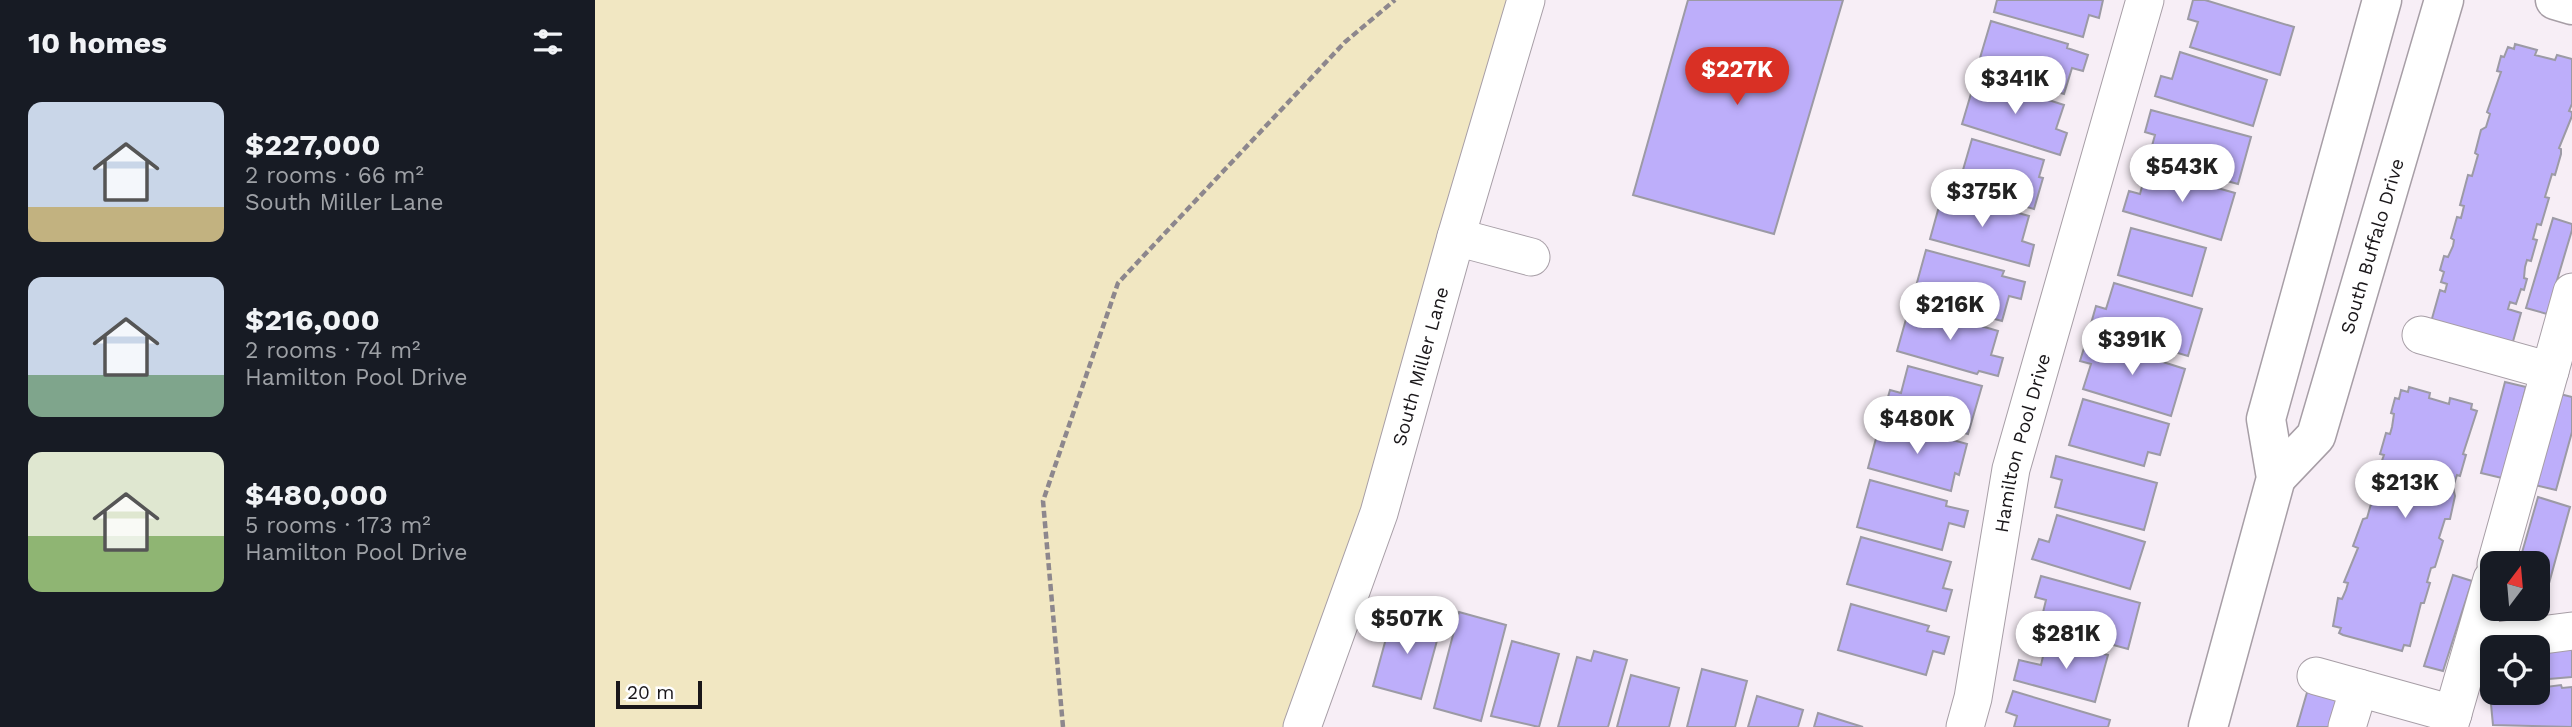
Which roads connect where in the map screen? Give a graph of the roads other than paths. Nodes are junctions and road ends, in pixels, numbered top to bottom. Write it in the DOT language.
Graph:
graph roads {
  1 [pos="1526,0"];
  2 [pos="2145,0"];
  3 [pos="2382,0"];
  4 [pos="2444,0"];
  5 [pos="2555,0"];
  6 [pos="2572,5"];
  7 [pos="1456,237"];
  8 [pos="1531,257"];
  9 [pos="2572,292"];
  10 [pos="2421,335"];
  11 [pos="2550,371"];
  12 [pos="2276,478"];
  13 [pos="2500,551"];
  14 [pos="2480,621"];
  15 [pos="2572,631"];
  16 [pos="2474,644"];
  17 [pos="2316,676"];
  18 [pos="2358,688"];
  19 [pos="2451,721"];
  20 [pos="1309,725"];
  21 [pos="1965,727"];
  22 [pos="2209,727"];
  23 [pos="2347,727"];
  1 -- 7 [label="street, South Miller Lane"];
  2 -- 21 [label="street, Hamilton Pool Drive"];
  3 -- 12 [label="main road, South Buffalo Drive"];
  4 -- 12 [label="main road, South Buffalo Drive"];
  5 -- 6 [label="main road"];
  7 -- 8 [label="street"];
  7 -- 20 [label="street, South Miller Lane"];
  9 -- 11 [label="street"];
  10 -- 11 [label="street"];
  11 -- 13 [label="street"];
  12 -- 22 [label="main road, South Buffalo Drive"];
  14 -- 16 [label="street"];
  15 -- 16 [label="street"];
  16 -- 19 [label="street"];
  17 -- 18 [label="street"];
  18 -- 19 [label="street"];
  18 -- 23 [label="street"];
}
